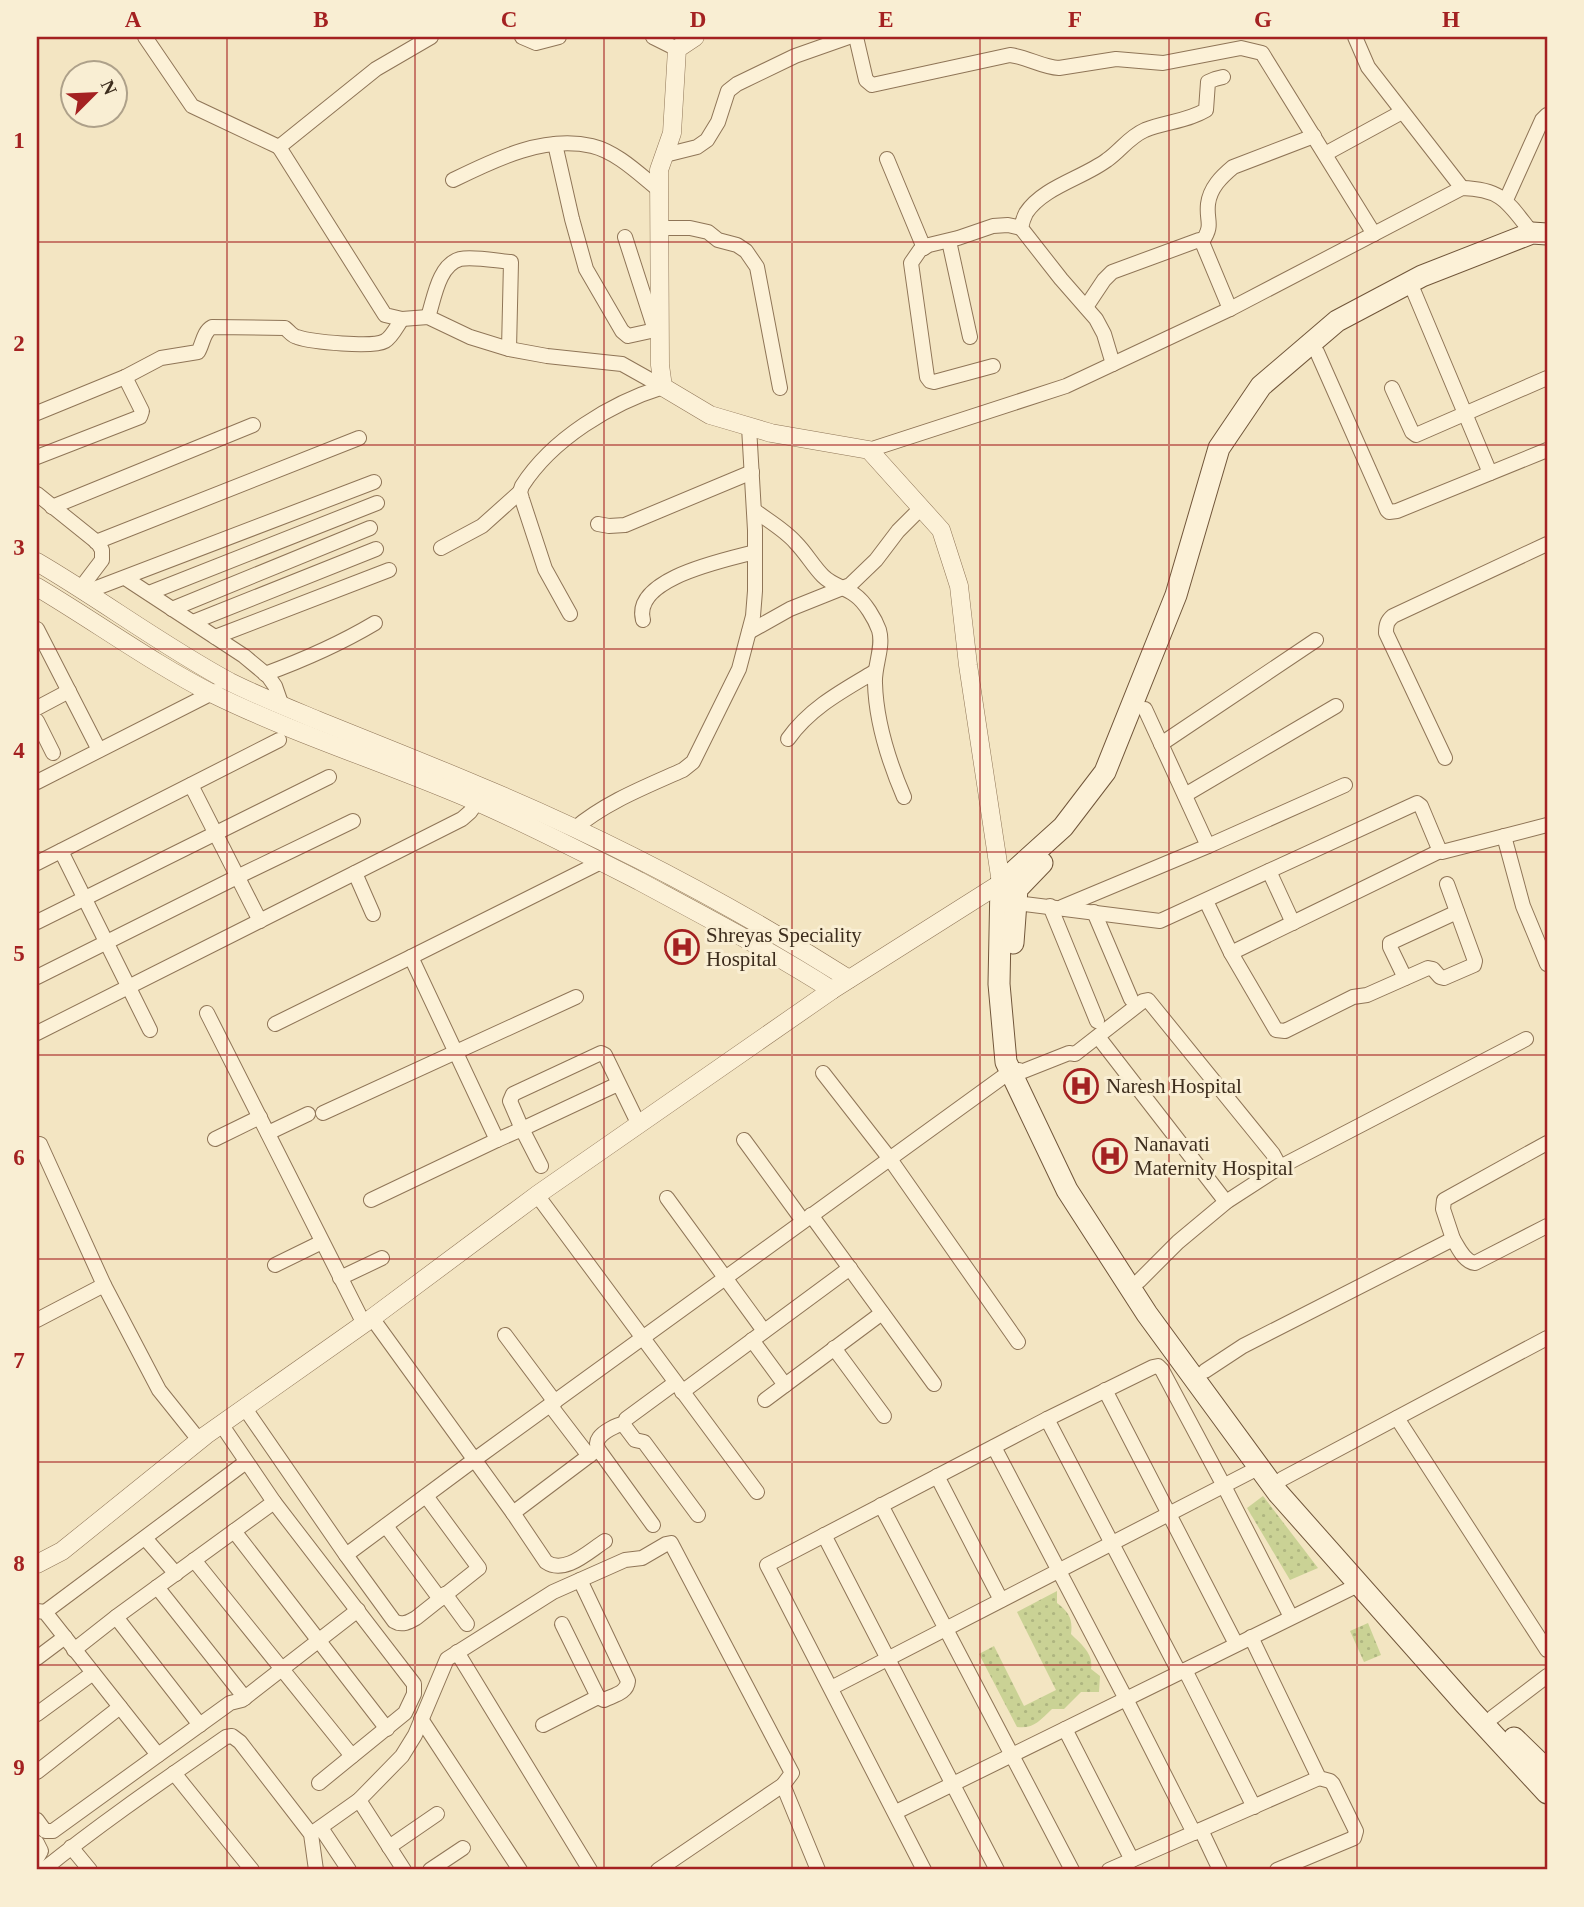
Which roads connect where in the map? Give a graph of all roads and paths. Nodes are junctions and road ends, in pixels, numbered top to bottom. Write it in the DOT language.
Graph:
graph roads {
  1 [pos="145,37"];
  2 [pos="431,37"];
  3 [pos="522,37"];
  4 [pos="559,37"];
  5 [pos="653,37"];
  6 [pos="695,37"];
  7 [pos="849,37"];
  8 [pos="856,37"];
  9 [pos="1355,37"];
  10 [pos="677,49"];
  11 [pos="1223,77"];
  12 [pos="1402,112"];
  13 [pos="1547,116"];
  14 [pos="1314,135"];
  15 [pos="555,144"];
  16 [pos="279,147"];
  17 [pos="1325,154"];
  18 [pos="665,155"];
  19 [pos="887,159"];
  20 [pos="453,180"];
  21 [pos="1462,188"];
  22 [pos="659,190"];
  23 [pos="1506,200"];
  24 [pos="659,228"];
  25 [pos="1021,228"];
  26 [pos="1374,234"];
  27 [pos="625,237"];
  28 [pos="1542,237"];
  29 [pos="949,241"];
  30 [pos="1202,242"];
  31 [pos="923,248"];
  32 [pos="1414,292"];
  33 [pos="1086,307"];
  34 [pos="1230,309"];
  35 [pos="428,317"];
  36 [pos="402,319"];
  37 [pos="657,329"];
  38 [pos="970,337"];
  39 [pos="509,348"];
  40 [pos="1317,352"];
  41 [pos="1113,364"];
  42 [pos="993,366"];
  43 [pos="125,377"];
  44 [pos="1547,378"];
  45 [pos="663,387"];
  46 [pos="780,388"];
  47 [pos="1392,388"];
  48 [pos="37,413"];
  49 [pos="1465,414"];
  50 [pos="253,425"];
  51 [pos="749,426"];
  52 [pos="359,438"];
  53 [pos="869,450"];
  54 [pos="1547,450"];
  55 [pos="37,457"];
  56 [pos="752,472"];
  57 [pos="1490,473"];
  58 [pos="374,482"];
  59 [pos="520,492"];
  60 [pos="37,494"];
  61 [pos="377,503"];
  62 [pos="52,507"];
  63 [pos="921,508"];
  64 [pos="754,510"];
  65 [pos="598,524"];
  66 [pos="370,528"];
  67 [pos="96,542"];
  68 [pos="1547,545"];
  69 [pos="442,548"];
  70 [pos="376,549"];
  71 [pos="755,552"];
  72 [pos="37,562"];
  73 [pos="389,570"];
  74 [pos="125,578"];
  75 [pos="37,587"];
  76 [pos="843,589"];
  77 [pos="83,591"];
  78 [pos="149,593"];
  79 [pos="172,609"];
  80 [pos="570,614"];
  81 [pos="643,620"];
  82 [pos="193,622"];
  83 [pos="375,623"];
  84 [pos="37,629"];
  85 [pos="749,632"];
  86 [pos="215,637"];
  87 [pos="1316,640"];
  88 [pos="185,655"];
  89 [pos="874,673"];
  90 [pos="265,674"];
  91 [pos="184,678"];
  92 [pos="231,682"];
  93 [pos="69,691"];
  94 [pos="212,693"];
  95 [pos="282,706"];
  96 [pos="1336,706"];
  97 [pos="182,707"];
  98 [pos="37,708"];
  99 [pos="1145,709"];
  100 [pos="37,721"];
  101 [pos="788,739"];
  102 [pos="279,740"];
  103 [pos="1161,744"];
  104 [pos="99,750"];
  105 [pos="53,753"];
  106 [pos="1445,758"];
  107 [pos="329,777"];
  108 [pos="37,782"];
  109 [pos="191,785"];
  110 [pos="1345,785"];
  111 [pos="1185,795"];
  112 [pos="904,797"];
  113 [pos="477,802"];
  114 [pos="353,821"];
  115 [pos="1547,825"];
  116 [pos="574,829"];
  117 [pos="215,833"];
  118 [pos="1504,836"];
  119 [pos="1208,846"];
  120 [pos="61,851"];
  121 [pos="1440,851"];
  122 [pos="601,862"];
  123 [pos="37,863"];
  124 [pos="1269,872"];
  125 [pos="355,873"];
  126 [pos="237,877"];
  127 [pos="1447,884"];
  128 [pos="1011,892"];
  129 [pos="85,898"];
  130 [pos="1206,901"];
  131 [pos="1055,907"];
  132 [pos="1094,912"];
  133 [pos="1457,912"];
  134 [pos="373,914"];
  135 [pos="37,922"];
  136 [pos="260,922"];
  137 [pos="1293,923"];
  138 [pos="106,942"];
  139 [pos="1231,953"];
  140 [pos="411,957"];
  141 [pos="1547,964"];
  142 [pos="37,978"];
  143 [pos="1405,978"];
  144 [pos="849,979"];
  145 [pos="130,988"];
  146 [pos="832,990"];
  147 [pos="576,997"];
  148 [pos="1132,999"];
  149 [pos="207,1013"];
  150 [pos="1097,1021"];
  151 [pos="275,1024"];
  152 [pos="150,1030"];
  153 [pos="37,1033"];
  154 [pos="1099,1038"];
  155 [pos="1526,1039"];
  156 [pos="455,1053"];
  157 [pos="1018,1071"];
  158 [pos="823,1073"];
  159 [pos="618,1084"];
  160 [pos="323,1113"];
  161 [pos="308,1114"];
  162 [pos="260,1117"];
  163 [pos="639,1125"];
  164 [pos="522,1129"];
  165 [pos="268,1133"];
  166 [pos="215,1139"];
  167 [pos="497,1140"];
  168 [pos="744,1140"];
  169 [pos="1547,1143"];
  170 [pos="37,1146"];
  171 [pos="890,1159"];
  172 [pos="541,1167"];
  173 [pos="1280,1167"];
  174 [pos="537,1195"];
  175 [pos="667,1198"];
  176 [pos="371,1200"];
  177 [pos="1226,1202"];
  178 [pos="807,1218"];
  179 [pos="1547,1226"];
  180 [pos="1453,1239"];
  181 [pos="322,1242"];
  182 [pos="382,1258"];
  183 [pos="275,1265"];
  184 [pos="850,1268"];
  185 [pos="341,1278"];
  186 [pos="725,1278"];
  187 [pos="1139,1281"];
  188 [pos="104,1286"];
  189 [pos="881,1313"];
  190 [pos="37,1320"];
  191 [pos="368,1321"];
  192 [pos="505,1335"];
  193 [pos="758,1336"];
  194 [pos="643,1338"];
  195 [pos="1547,1338"];
  196 [pos="1018,1342"];
  197 [pos="834,1348"];
  198 [pos="1205,1371"];
  199 [pos="934,1384"];
  200 [pos="785,1385"];
  201 [pos="678,1387"];
  202 [pos="1105,1390"];
  203 [pos="765,1400"];
  204 [pos="553,1404"];
  205 [pos="244,1407"];
  206 [pos="884,1416"];
  207 [pos="1397,1418"];
  208 [pos="625,1419"];
  209 [pos="1047,1419"];
  210 [pos="221,1424"];
  211 [pos="200,1440"];
  212 [pos="994,1447"];
  213 [pos="593,1453"];
  214 [pos="474,1460"];
  215 [pos="246,1462"];
  216 [pos="1260,1467"];
  217 [pos="937,1476"];
  218 [pos="1224,1486"];
  219 [pos="1282,1486"];
  220 [pos="757,1492"];
  221 [pos="426,1496"];
  222 [pos="274,1502"];
  223 [pos="881,1505"];
  224 [pos="513,1513"];
  225 [pos="1170,1514"];
  226 [pos="698,1515"];
  227 [pos="653,1525"];
  228 [pos="386,1526"];
  229 [pos="234,1531"];
  230 [pos="824,1535"];
  231 [pos="145,1538"];
  232 [pos="605,1541"];
  233 [pos="1112,1544"];
  234 [pos="346,1555"];
  235 [pos="194,1560"];
  236 [pos="37,1564"];
  237 [pos="1059,1572"];
  238 [pos="176,1574"];
  239 [pos="580,1580"];
  240 [pos="1358,1585"];
  241 [pos="157,1587"];
  242 [pos="442,1596"];
  243 [pos="1001,1600"];
  244 [pos="358,1610"];
  245 [pos="41,1611"];
  246 [pos="116,1617"];
  247 [pos="1292,1617"];
  248 [pos="467,1624"];
  249 [pos="562,1624"];
  250 [pos="945,1629"];
  251 [pos="65,1637"];
  252 [pos="1251,1637"];
  253 [pos="319,1641"];
  254 [pos="1236,1644"];
  255 [pos="74,1650"];
  256 [pos="1547,1650"];
  257 [pos="457,1652"];
  258 [pos="37,1658"];
  259 [pos="887,1659"];
  260 [pos="281,1670"];
  261 [pos="1182,1671"];
  262 [pos="93,1673"];
  263 [pos="1547,1676"];
  264 [pos="831,1688"];
  265 [pos="598,1697"];
  266 [pos="245,1698"];
  267 [pos="1126,1699"];
  268 [pos="120,1707"];
  269 [pos="37,1714"];
  270 [pos="1493,1717"];
  271 [pos="421,1719"];
  272 [pos="200,1725"];
  273 [pos="543,1725"];
  274 [pos="387,1728"];
  275 [pos="1065,1729"];
  276 [pos="159,1755"];
  277 [pos="1012,1755"];
  278 [pos="352,1756"];
  279 [pos="1547,1770"];
  280 [pos="37,1772"];
  281 [pos="174,1773"];
  282 [pos="1319,1778"];
  283 [pos="319,1783"];
  284 [pos="952,1784"];
  285 [pos="783,1785"];
  286 [pos="1547,1793"];
  287 [pos="359,1800"];
  288 [pos="1254,1807"];
  289 [pos="896,1812"];
  290 [pos="437,1814"];
  291 [pos="37,1820"];
  292 [pos="316,1831"];
  293 [pos="1198,1831"];
  294 [pos="37,1843"];
  295 [pos="71,1847"];
  296 [pos="389,1847"];
  297 [pos="463,1848"];
  298 [pos="37,1858"];
  299 [pos="1132,1860"];
  300 [pos="667,1868"];
  301 [pos="43,1870"];
  302 [pos="90,1870"];
  303 [pos="252,1870"];
  304 [pos="316,1870"];
  305 [pos="349,1870"];
  306 [pos="404,1870"];
  307 [pos="430,1870"];
  308 [pos="520,1870"];
  309 [pos="590,1870"];
  310 [pos="818,1870"];
  311 [pos="925,1870"];
  312 [pos="997,1870"];
  313 [pos="1072,1870"];
  314 [pos="1109,1870"];
  315 [pos="1220,1870"];
  316 [pos="1277,1870"];
  1 -- 16 [label="street"];
  2 -- 16 [label="street"];
  3 -- 4 [label="street"];
  5 -- 10 [label="street"];
  6 -- 10 [label="street"];
  7 -- 18 [label="street"];
  8 -- 14 [label="street"];
  9 -- 12 [label="street"];
  10 -- 18 [label="street"];
  11 -- 25 [label="street"];
  12 -- 17 [label="street"];
  12 -- 21 [label="street"];
  13 -- 23 [label="street"];
  14 -- 17 [label="street"];
  14 -- 30 [label="street"];
  15 -- 20 [label="street"];
  15 -- 22 [label="street"];
  15 -- 37 [label="street"];
  16 -- 36 [label="street"];
  17 -- 26 [label="street"];
  18 -- 22 [label="street"];
  19 -- 31 [label="street"];
  21 -- 23 [label="street"];
  21 -- 26 [label="street"];
  22 -- 24 [label="street"];
  23 -- 28 [label="street"];
  24 -- 37 [label="street"];
  24 -- 46 [label="street"];
  25 -- 29 [label="street"];
  25 -- 33 [label="street"];
  26 -- 34 [label="street"];
  27 -- 37 [label="street"];
  28 -- 32 [label="main road"];
  28 -- 128 [label="main road"];
  29 -- 31 [label="street"];
  29 -- 38 [label="street"];
  30 -- 33 [label="street"];
  30 -- 34 [label="street"];
  31 -- 42 [label="street"];
  32 -- 40 [label="main road"];
  32 -- 49 [label="street"];
  33 -- 41 [label="street"];
  34 -- 41 [label="street"];
  35 -- 36 [label="street"];
  35 -- 39 [label="street"];
  35 -- 39 [label="street"];
  36 -- 43 [label="street"];
  37 -- 45 [label="street"];
  39 -- 45 [label="street"];
  40 -- 57 [label="street"];
  40 -- 99 [label="main road"];
  41 -- 53 [label="street"];
  43 -- 48 [label="street"];
  43 -- 55 [label="street"];
  44 -- 49 [label="street"];
  45 -- 51 [label="street"];
  45 -- 59 [label="street"];
  47 -- 49 [label="street"];
  49 -- 57 [label="street"];
  50 -- 62 [label="street"];
  51 -- 53 [label="street"];
  51 -- 56 [label="street"];
  52 -- 67 [label="street"];
  53 -- 63 [label="street"];
  54 -- 57 [label="street"];
  56 -- 64 [label="street"];
  56 -- 65 [label="street"];
  58 -- 74 [label="street"];
  59 -- 69 [label="street"];
  59 -- 80 [label="street"];
  60 -- 62 [label="street"];
  61 -- 78 [label="street"];
  62 -- 67 [label="street"];
  63 -- 76 [label="street"];
  63 -- 128 [label="street"];
  64 -- 71 [label="street"];
  64 -- 76 [label="street"];
  66 -- 79 [label="street"];
  67 -- 77 [label="street"];
  68 -- 106 [label="street"];
  70 -- 82 [label="street"];
  71 -- 81 [label="street"];
  71 -- 85 [label="street"];
  72 -- 77 [label="street"];
  73 -- 86 [label="street"];
  74 -- 77 [label="street"];
  74 -- 78 [label="street"];
  75 -- 91 [label="street"];
  76 -- 85 [label="street"];
  76 -- 89 [label="street"];
  77 -- 88 [label="street"];
  78 -- 79 [label="street"];
  79 -- 82 [label="street"];
  82 -- 86 [label="street"];
  83 -- 90 [label="street"];
  84 -- 93 [label="street"];
  85 -- 116 [label="street"];
  86 -- 90 [label="street"];
  87 -- 103 [label="street"];
  88 -- 91 [label="street"];
  88 -- 92 [label="street"];
  89 -- 101 [label="street"];
  89 -- 112 [label="street"];
  90 -- 95 [label="street"];
  91 -- 94 [label="street"];
  91 -- 97 [label="street"];
  92 -- 94 [label="street"];
  92 -- 95 [label="street"];
  93 -- 98 [label="street"];
  93 -- 104 [label="street"];
  94 -- 97 [label="street"];
  94 -- 113 [label="street"];
  95 -- 116 [label="street"];
  96 -- 111 [label="street"];
  97 -- 104 [label="street"];
  99 -- 103 [label="street"];
  99 -- 128 [label="main road"];
  100 -- 105 [label="street"];
  102 -- 109 [label="street"];
  103 -- 111 [label="street"];
  104 -- 108 [label="street"];
  107 -- 117 [label="street"];
  109 -- 117 [label="street"];
  109 -- 120 [label="street"];
  110 -- 119 [label="street"];
  111 -- 119 [label="street"];
  113 -- 122 [label="street"];
  113 -- 125 [label="street"];
  114 -- 126 [label="street"];
  115 -- 118 [label="street"];
  116 -- 144 [label="street"];
  117 -- 126 [label="street"];
  117 -- 129 [label="street"];
  118 -- 121 [label="street"];
  118 -- 141 [label="street"];
  119 -- 131 [label="street"];
  120 -- 123 [label="street"];
  120 -- 129 [label="street"];
  121 -- 124 [label="street"];
  121 -- 137 [label="street"];
  122 -- 140 [label="street"];
  122 -- 146 [label="street"];
  124 -- 130 [label="street"];
  124 -- 137 [label="street"];
  125 -- 134 [label="street"];
  125 -- 136 [label="street"];
  126 -- 136 [label="street"];
  126 -- 138 [label="street"];
  127 -- 133 [label="street"];
  128 -- 131 [label="street"];
  128 -- 144 [label="street"];
  128 -- 157 [label="main road"];
  129 -- 135 [label="street"];
  129 -- 138 [label="street"];
  130 -- 132 [label="street"];
  130 -- 139 [label="street"];
  131 -- 132 [label="street"];
  131 -- 150 [label="street"];
  132 -- 148 [label="street"];
  133 -- 143 [label="street"];
  133 -- 143 [label="street"];
  136 -- 145 [label="street"];
  137 -- 139 [label="street"];
  138 -- 142 [label="street"];
  138 -- 145 [label="street"];
  139 -- 143 [label="street"];
  140 -- 151 [label="street"];
  140 -- 156 [label="street"];
  144 -- 146 [label="street"];
  145 -- 152 [label="street"];
  145 -- 153 [label="street"];
  146 -- 163 [label="street"];
  147 -- 156 [label="street"];
  149 -- 162 [label="street"];
  154 -- 157 [label="street"];
  154 -- 173 [label="street"];
  154 -- 177 [label="street"];
  155 -- 173 [label="street"];
  156 -- 160 [label="street"];
  156 -- 167 [label="street"];
  157 -- 171 [label="street"];
  157 -- 187 [label="main road"];
  157 -- 216 [label="main road"];
  158 -- 171 [label="street"];
  159 -- 163 [label="street"];
  159 -- 164 [label="street"];
  159 -- 164 [label="street"];
  161 -- 165 [label="street"];
  162 -- 165 [label="street"];
  162 -- 166 [label="street"];
  163 -- 174 [label="street"];
  164 -- 167 [label="street"];
  164 -- 172 [label="street"];
  165 -- 181 [label="street"];
  167 -- 176 [label="street"];
  168 -- 178 [label="street"];
  169 -- 180 [label="street"];
  170 -- 188 [label="street"];
  171 -- 178 [label="street"];
  171 -- 196 [label="street"];
  173 -- 177 [label="street"];
  174 -- 191 [label="street"];
  174 -- 194 [label="street"];
  175 -- 186 [label="street"];
  177 -- 187 [label="street"];
  178 -- 184 [label="street"];
  178 -- 186 [label="street"];
  179 -- 180 [label="street"];
  180 -- 198 [label="street"];
  181 -- 183 [label="street"];
  181 -- 185 [label="street"];
  182 -- 185 [label="street"];
  184 -- 189 [label="street"];
  184 -- 193 [label="street"];
  185 -- 191 [label="street"];
  186 -- 193 [label="street"];
  186 -- 194 [label="street"];
  187 -- 198 [label="main road"];
  188 -- 190 [label="street"];
  188 -- 211 [label="street"];
  189 -- 197 [label="street"];
  189 -- 199 [label="street"];
  191 -- 205 [label="street"];
  191 -- 214 [label="street"];
  192 -- 204 [label="street"];
  193 -- 200 [label="street"];
  193 -- 201 [label="street"];
  194 -- 201 [label="street"];
  194 -- 204 [label="street"];
  195 -- 207 [label="street"];
  197 -- 200 [label="street"];
  197 -- 206 [label="street"];
  198 -- 219 [label="main road"];
  200 -- 203 [label="street"];
  201 -- 208 [label="street"];
  201 -- 220 [label="street"];
  202 -- 209 [label="street"];
  202 -- 218 [label="street"];
  202 -- 225 [label="street"];
  204 -- 213 [label="street"];
  204 -- 214 [label="street"];
  205 -- 210 [label="street"];
  205 -- 234 [label="street"];
  207 -- 219 [label="street"];
  207 -- 256 [label="street"];
  209 -- 212 [label="street"];
  209 -- 233 [label="street"];
  210 -- 211 [label="street"];
  210 -- 215 [label="street"];
  211 -- 236 [label="street"];
  212 -- 217 [label="street"];
  212 -- 237 [label="street"];
  213 -- 224 [label="street"];
  213 -- 226 [label="street"];
  213 -- 227 [label="street"];
  214 -- 221 [label="street"];
  214 -- 224 [label="street"];
  215 -- 222 [label="street"];
  215 -- 231 [label="street"];
  216 -- 218 [label="street"];
  216 -- 219 [label="main road"];
  217 -- 223 [label="street"];
  217 -- 243 [label="street"];
  218 -- 225 [label="street"];
  218 -- 247 [label="street"];
  219 -- 240 [label="main road"];
  219 -- 270 [label="main road"];
  221 -- 228 [label="street"];
  221 -- 242 [label="street"];
  222 -- 229 [label="street"];
  222 -- 244 [label="street"];
  223 -- 230 [label="street"];
  223 -- 250 [label="street"];
  224 -- 232 [label="street"];
  225 -- 233 [label="street"];
  225 -- 254 [label="street"];
  228 -- 234 [label="street"];
  228 -- 242 [label="street"];
  229 -- 235 [label="street"];
  229 -- 253 [label="street"];
  230 -- 259 [label="street"];
  230 -- 264 [label="street"];
  231 -- 238 [label="street"];
  231 -- 245 [label="street"];
  233 -- 237 [label="street"];
  233 -- 261 [label="street"];
  234 -- 242 [label="street"];
  235 -- 238 [label="street"];
  235 -- 260 [label="street"];
  237 -- 243 [label="street"];
  237 -- 267 [label="street"];
  238 -- 241 [label="street"];
  239 -- 257 [label="street"];
  239 -- 265 [label="street"];
  239 -- 285 [label="street"];
  240 -- 247 [label="street"];
  240 -- 286 [label="main road"];
  241 -- 246 [label="street"];
  241 -- 266 [label="street"];
  242 -- 248 [label="street"];
  243 -- 250 [label="street"];
  244 -- 253 [label="street"];
  244 -- 274 [label="street"];
  245 -- 251 [label="street"];
  246 -- 255 [label="street"];
  246 -- 272 [label="street"];
  247 -- 252 [label="street"];
  249 -- 265 [label="street"];
  250 -- 259 [label="street"];
  250 -- 277 [label="street"];
  251 -- 255 [label="street"];
  251 -- 258 [label="street"];
  252 -- 254 [label="street"];
  252 -- 282 [label="street"];
  253 -- 260 [label="street"];
  253 -- 274 [label="street"];
  254 -- 261 [label="street"];
  255 -- 262 [label="street"];
  257 -- 271 [label="street"];
  257 -- 309 [label="street"];
  259 -- 264 [label="street"];
  259 -- 284 [label="street"];
  260 -- 266 [label="street"];
  260 -- 278 [label="street"];
  261 -- 267 [label="street"];
  261 -- 288 [label="street"];
  262 -- 268 [label="street"];
  262 -- 269 [label="street"];
  263 -- 270 [label="street"];
  264 -- 289 [label="street"];
  265 -- 273 [label="street"];
  266 -- 272 [label="street"];
  267 -- 275 [label="street"];
  267 -- 293 [label="street"];
  268 -- 276 [label="street"];
  268 -- 280 [label="street"];
  270 -- 279 [label="main road"];
  271 -- 287 [label="street"];
  271 -- 308 [label="street"];
  272 -- 276 [label="street"];
  274 -- 278 [label="street"];
  275 -- 277 [label="street"];
  275 -- 299 [label="street"];
  276 -- 291 [label="street"];
  277 -- 284 [label="street"];
  277 -- 313 [label="street"];
  278 -- 283 [label="street"];
  281 -- 292 [label="street"];
  281 -- 295 [label="street"];
  281 -- 303 [label="street"];
  282 -- 288 [label="street"];
  282 -- 316 [label="street"];
  284 -- 289 [label="street"];
  284 -- 312 [label="street"];
  285 -- 300 [label="street"];
  285 -- 310 [label="street"];
  287 -- 292 [label="street"];
  287 -- 296 [label="street"];
  288 -- 293 [label="street"];
  289 -- 311 [label="street"];
  290 -- 296 [label="street"];
  292 -- 304 [label="street"];
  292 -- 305 [label="street"];
  293 -- 299 [label="street"];
  293 -- 315 [label="street"];
  294 -- 298 [label="street"];
  295 -- 301 [label="street"];
  295 -- 302 [label="street"];
  296 -- 306 [label="street"];
  297 -- 307 [label="street"];
  299 -- 314 [label="street"];
}
